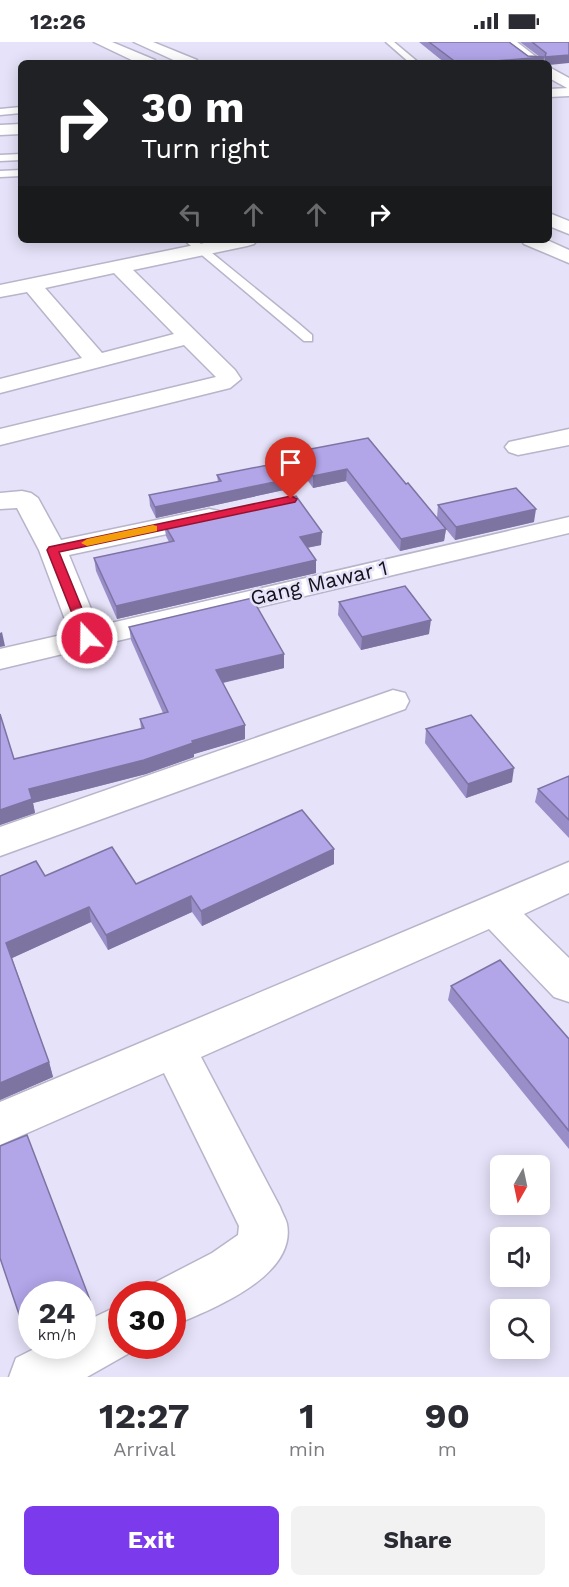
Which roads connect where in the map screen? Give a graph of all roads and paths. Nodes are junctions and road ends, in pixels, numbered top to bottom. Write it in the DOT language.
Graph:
graph roads {
  1 [pos="101,42"];
  2 [pos="141,42"];
  3 [pos="390,42"];
  4 [pos="507,42"];
  5 [pos="143,60"];
  6 [pos="185,60"];
  7 [pos="411,60"];
  8 [pos="533,60"];
  9 [pos="552,73"];
  10 [pos="569,85"];
  11 [pos="569,92"];
  12 [pos="552,93"];
  13 [pos="18,110"];
  14 [pos="0,112"];
  15 [pos="18,129"];
  16 [pos="0,130"];
  17 [pos="18,157"];
  18 [pos="0,158"];
  19 [pos="18,172"];
  20 [pos="0,174"];
  21 [pos="552,220"];
  22 [pos="569,228"];
  23 [pos="216,243"];
  24 [pos="538,243"];
  25 [pos="195,245"];
  26 [pos="569,257"];
  27 [pos="118,266"];
  28 [pos="31,284"];
  29 [pos="0,291"];
  30 [pos="188,337"];
  31 [pos="308,338"];
  32 [pos="96,360"];
  33 [pos="0,386"];
  34 [pos="0,437"];
  35 [pos="569,437"];
  36 [pos="518,447"];
  37 [pos="0,501"];
  38 [pos="235,511"];
  39 [pos="569,525"];
  40 [pos="53,550"];
  41 [pos="87,638"];
  42 [pos="0,659"];
  43 [pos="393,701"];
  44 [pos="0,842"];
  45 [pos="569,877"];
  46 [pos="495,910"];
  47 [pos="569,985"];
  48 [pos="174,1048"];
  49 [pos="0,1124"];
  50 [pos="186,1293"];
  51 [pos="108,1337"];
  52 [pos="35,1377"];
  1 -- 5 [label="street"];
  2 -- 6 [label="street"];
  3 -- 7 [label="lane"];
  4 -- 8 [label="street"];
  9 -- 10 [label="street"];
  11 -- 12 [label="street"];
  13 -- 14 [label="lane"];
  15 -- 16 [label="street"];
  17 -- 18 [label="lane"];
  19 -- 20 [label="lane"];
  21 -- 22 [label="street"];
  23 -- 25 [label="street"];
  24 -- 26 [label="street"];
  25 -- 27 [label="street"];
  25 -- 31 [label="lane"];
  27 -- 28 [label="street"];
  27 -- 30 [label="street"];
  28 -- 29 [label="street"];
  28 -- 32 [label="street"];
  30 -- 32 [label="street"];
  30 -- 34 [label="street"];
  32 -- 33 [label="street"];
  35 -- 36 [label="street"];
  37 -- 40 [label="street"];
  38 -- 40 [label="street"];
  39 -- 41 [label="street, Gang Mawar 1"];
  40 -- 41 [label="street"];
  41 -- 42 [label="street, Gang Mawar 1"];
  43 -- 44 [label="street"];
  45 -- 46 [label="street"];
  46 -- 47 [label="street"];
  46 -- 48 [label="street"];
  48 -- 49 [label="street"];
  48 -- 50 [label="street"];
  51 -- 52 [label="street"];
}
